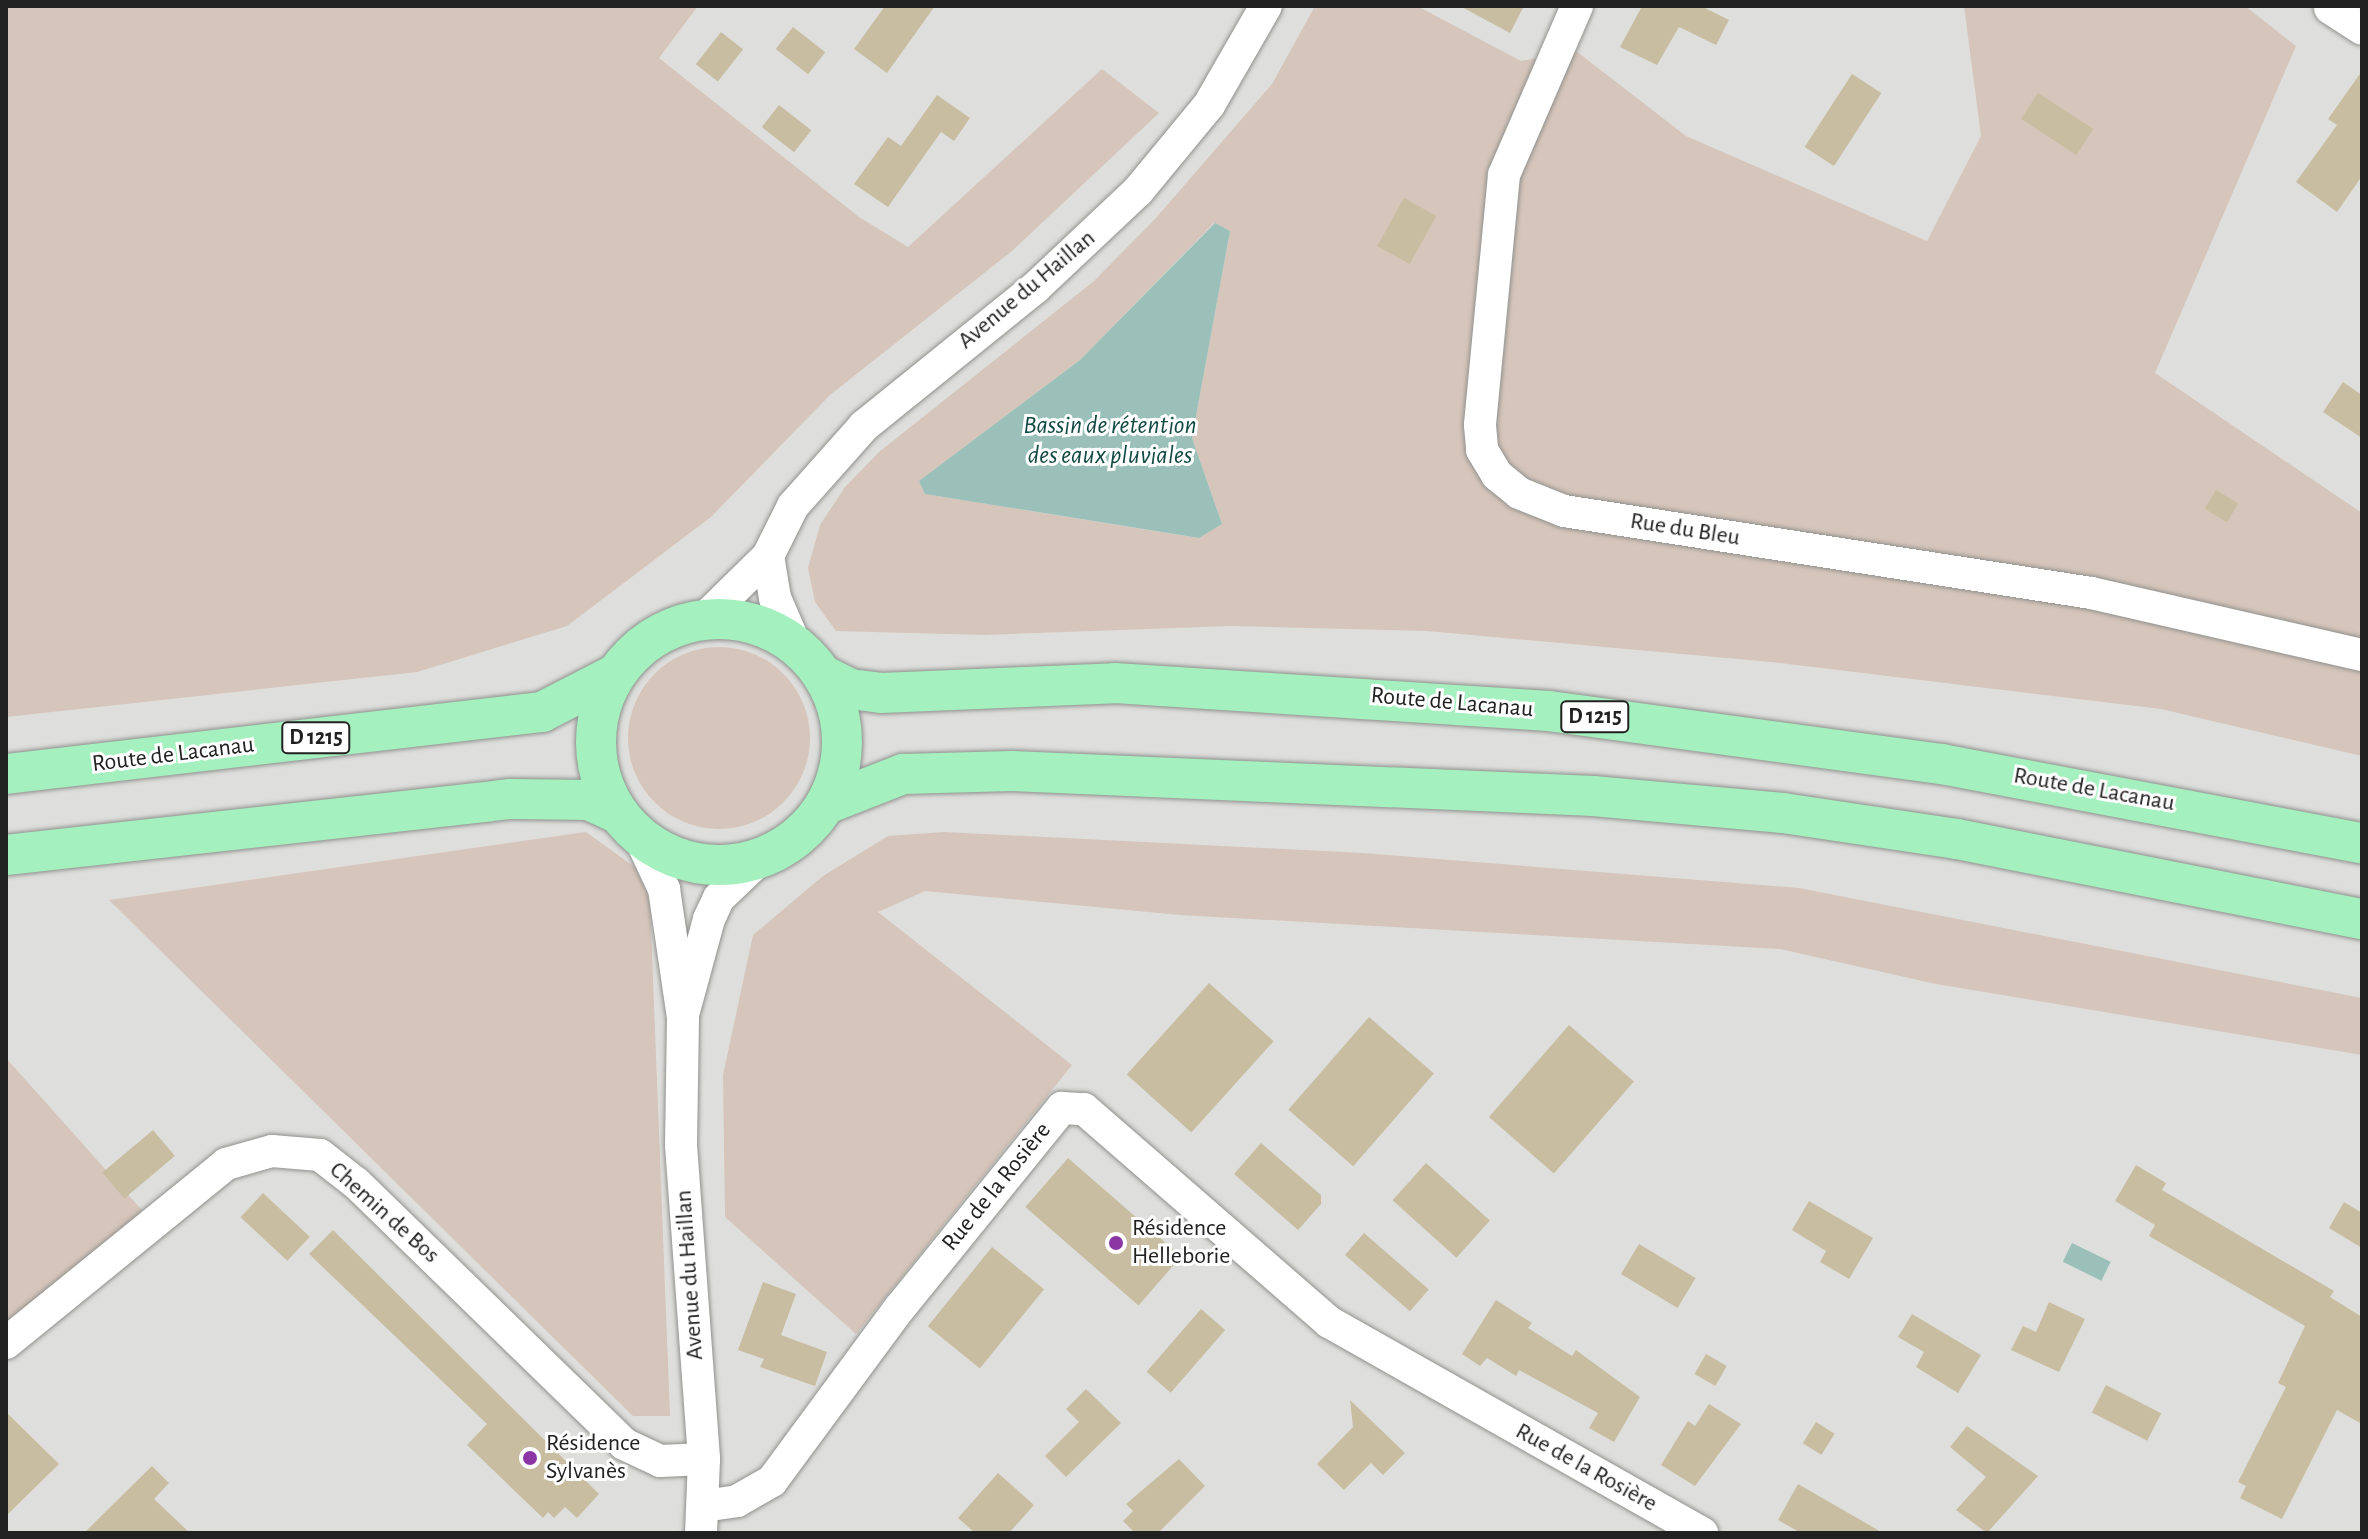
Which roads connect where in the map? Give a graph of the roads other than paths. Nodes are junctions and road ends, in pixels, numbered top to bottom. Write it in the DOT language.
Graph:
graph roads {
  1 [pos="1266,6"];
  2 [pos="1577,6"];
  3 [pos="2330,8"];
  4 [pos="2362,29"];
  5 [pos="768,556"];
  6 [pos="704,619"];
  7 [pos="795,644"];
  8 [pos="2362,655"];
  9 [pos="616,674"];
  10 [pos="823,675"];
  11 [pos="6,774"];
  12 [pos="826,804"];
  13 [pos="629,825"];
  14 [pos="2362,843"];
  15 [pos="6,855"];
  16 [pos="761,858"];
  17 [pos="2362,919"];
  18 [pos="683,1018"];
  19 [pos="6,1343"];
  20 [pos="704,1459"];
  21 [pos="702,1519"];
  22 [pos="1702,1533"];
  1 -- 5 [label="street, Avenue du Haillan"];
  2 -- 8 [label="street, Rue du Bleu"];
  3 -- 4 [label="street"];
  5 -- 6 [label="street, Avenue du Haillan"];
  5 -- 7 [label="street"];
  6 -- 7 [label="main road"];
  6 -- 9 [label="main road"];
  7 -- 10 [label="main road"];
  9 -- 11 [label="main road, Route de Lacanau / D 1215"];
  9 -- 13 [label="main road"];
  10 -- 12 [label="main road"];
  10 -- 14 [label="main road, Route de Lacanau / D 1215"];
  12 -- 16 [label="main road"];
  12 -- 17 [label="main road"];
  13 -- 15 [label="main road"];
  13 -- 16 [label="main road"];
  13 -- 18 [label="street, Avenue du Haillan"];
  16 -- 18 [label="street, Avenue du Haillan"];
  18 -- 20 [label="street, Avenue du Haillan"];
  19 -- 20 [label="street, Chemin de Bos"];
  20 -- 21 [label="street, Avenue du Haillan"];
  21 -- 22 [label="street, Rue de la Rosière"];
}
